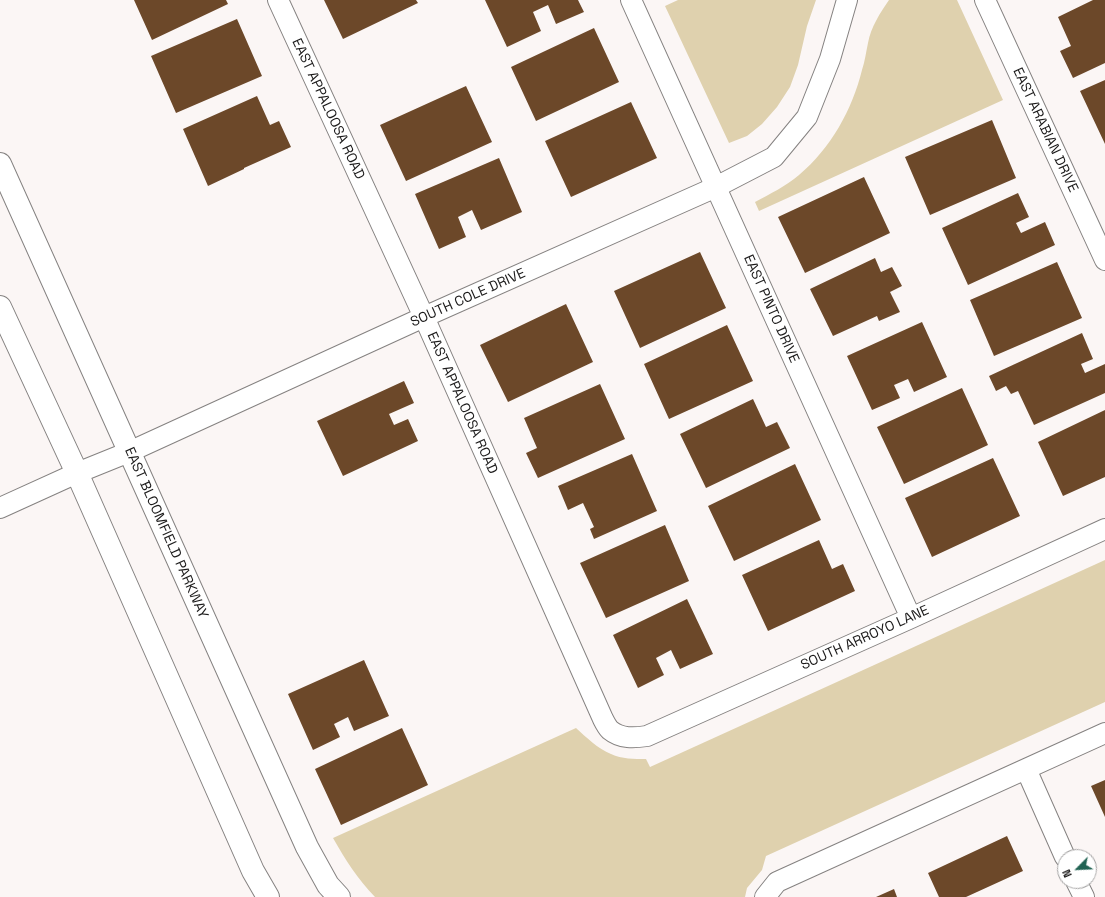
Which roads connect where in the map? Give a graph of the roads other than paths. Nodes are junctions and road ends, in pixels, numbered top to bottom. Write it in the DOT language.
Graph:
graph roads {
  1 [pos="278,0"];
  2 [pos="631,0"];
  3 [pos="847,0"];
  4 [pos="986,0"];
  5 [pos="0,164"];
  6 [pos="716,187"];
  7 [pos="1105,260"];
  8 [pos="0,307"];
  9 [pos="424,317"];
  10 [pos="129,452"];
  11 [pos="77,473"];
  12 [pos="0,508"];
  13 [pos="1105,528"];
  14 [pos="911,618"];
  15 [pos="1105,733"];
  16 [pos="622,736"];
  17 [pos="1026,769"];
  18 [pos="1062,849"];
  19 [pos="268,897"];
  20 [pos="339,897"];
  21 [pos="765,897"];
  1 -- 9 [label="street, EAST APPALOOSA ROAD"];
  2 -- 6 [label="street, EAST PINTO DRIVE"];
  3 -- 6 [label="street, SOUTH COLE DRIVE"];
  4 -- 7 [label="street, EAST ARABIAN DRIVE"];
  5 -- 10 [label="street, EAST BLOOMFIELD PARKWAY"];
  6 -- 9 [label="street, SOUTH COLE DRIVE"];
  6 -- 14 [label="street, EAST PINTO DRIVE"];
  8 -- 11 [label="street"];
  9 -- 10 [label="street, SOUTH COLE DRIVE"];
  9 -- 16 [label="street, EAST APPALOOSA ROAD"];
  10 -- 11 [label="street, SOUTH COLE DRIVE"];
  10 -- 20 [label="street, EAST BLOOMFIELD PARKWAY"];
  11 -- 12 [label="street, SOUTH COLE DRIVE"];
  11 -- 19 [label="street"];
  13 -- 14 [label="street, SOUTH ARROYO LANE"];
  14 -- 16 [label="street, SOUTH ARROYO LANE"];
  15 -- 17 [label="street"];
  17 -- 18 [label="street"];
  17 -- 21 [label="street"];
}
